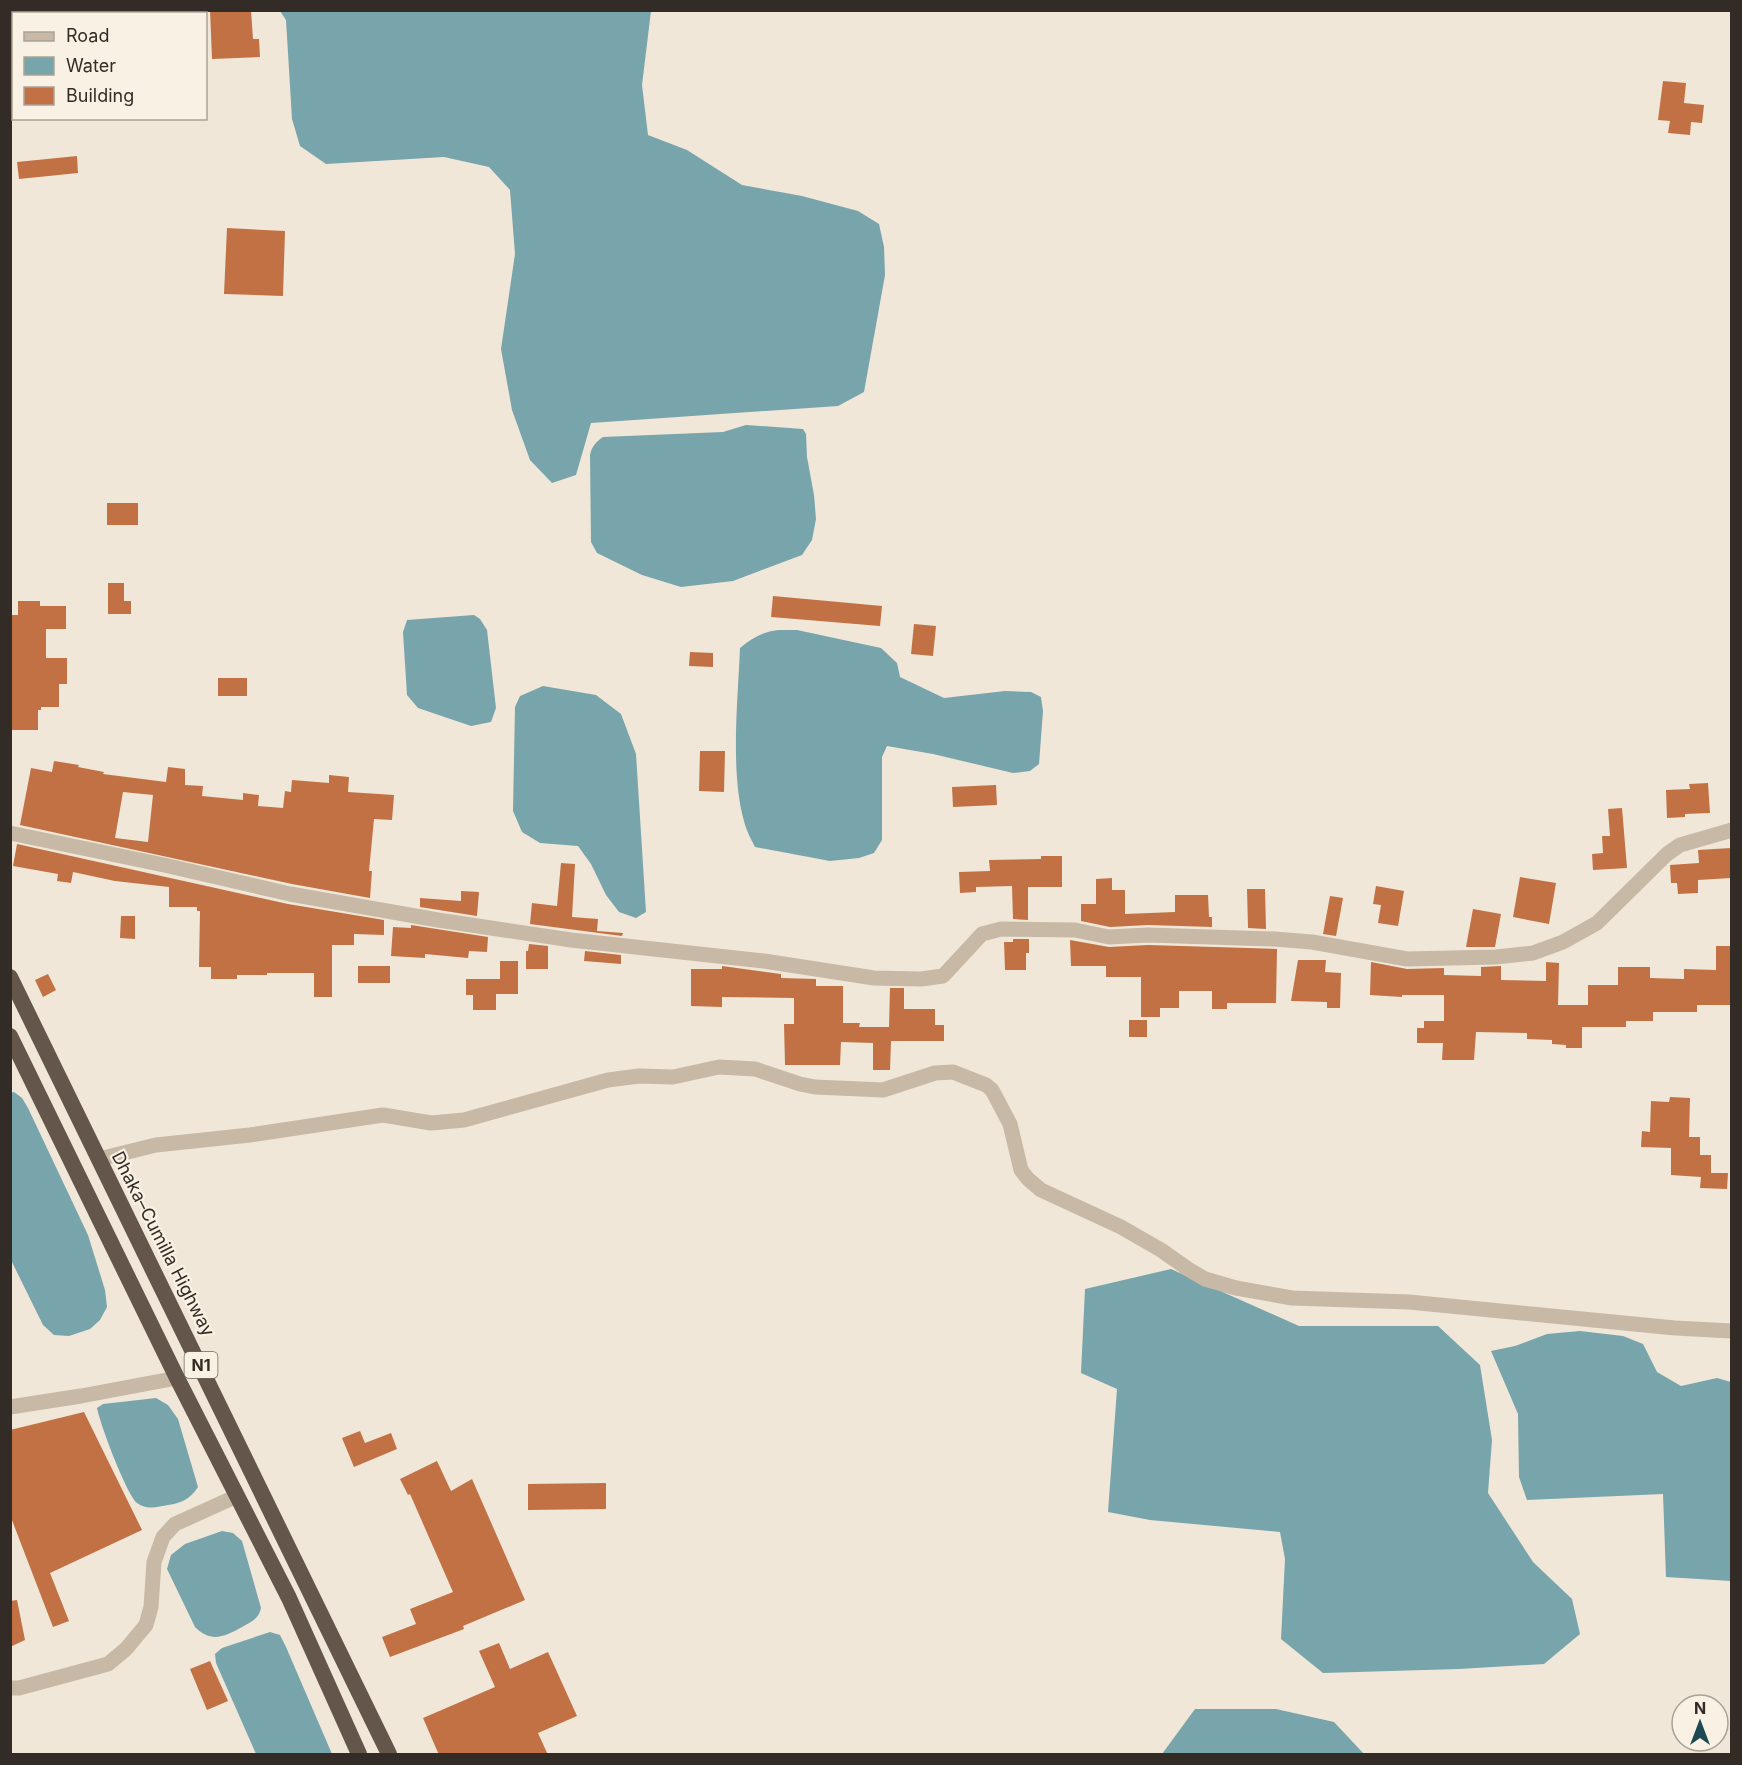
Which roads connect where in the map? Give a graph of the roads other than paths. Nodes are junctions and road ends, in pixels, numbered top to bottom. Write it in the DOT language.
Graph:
graph roads {
  1 [pos="1731,830"];
  2 [pos="10,833"];
  3 [pos="10,977"];
  4 [pos="10,1036"];
  5 [pos="99,1159"];
  6 [pos="1731,1331"];
  7 [pos="177,1378"];
  8 [pos="10,1407"];
  9 [pos="237,1496"];
  10 [pos="10,1688"];
  11 [pos="359,1755"];
  12 [pos="390,1755"];
  1 -- 2 [label="street"];
  3 -- 5 [label="highway, Dhaka–Cumilla Highway / N1"];
  4 -- 7 [label="highway, N1"];
  5 -- 6 [label="street"];
  5 -- 12 [label="highway, Dhaka–Cumilla Highway / N1"];
  7 -- 8 [label="street"];
  7 -- 9 [label="highway, N1"];
  9 -- 10 [label="street"];
  9 -- 11 [label="highway, N1"];
}
